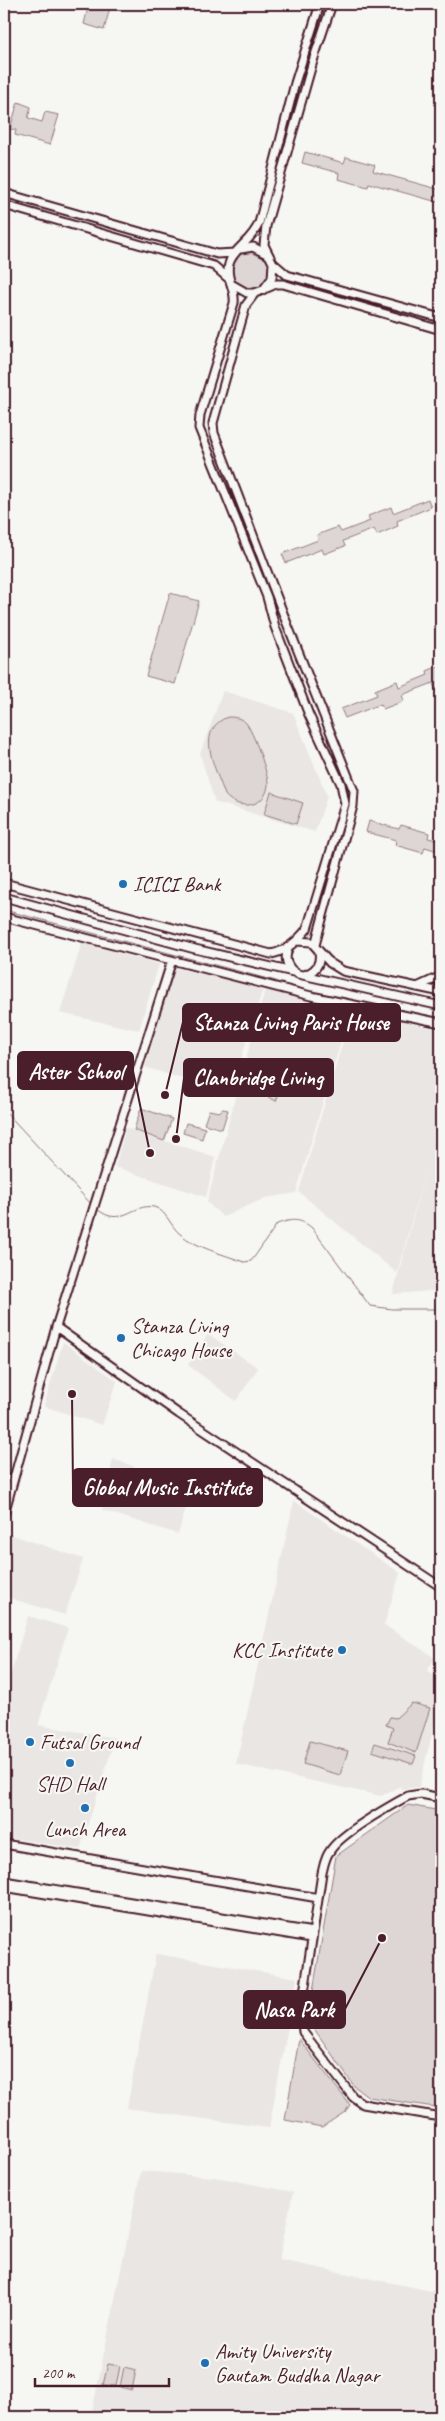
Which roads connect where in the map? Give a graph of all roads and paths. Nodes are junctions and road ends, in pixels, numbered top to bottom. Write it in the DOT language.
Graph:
graph roads {
  1 [pos="320,4"];
  2 [pos="332,4"];
  3 [pos="4,193"];
  4 [pos="4,205"];
  5 [pos="238,251"];
  6 [pos="267,254"];
  7 [pos="272,263"];
  8 [pos="231,282"];
  9 [pos="263,290"];
  10 [pos="255,293"];
  11 [pos="441,318"];
  12 [pos="441,330"];
  13 [pos="4,883"];
  14 [pos="4,897"];
  15 [pos="4,917"];
  16 [pos="297,942"];
  17 [pos="290,946"];
  18 [pos="317,949"];
  19 [pos="172,960"];
  20 [pos="293,972"];
  21 [pos="304,975"];
  22 [pos="439,977"];
  23 [pos="416,987"];
  24 [pos="441,992"];
  25 [pos="441,1006"];
  26 [pos="441,1023"];
  27 [pos="56,1327"];
  28 [pos="4,1514"];
  29 [pos="441,1587"];
  30 [pos="441,1798"];
  31 [pos="4,1844"];
  32 [pos="4,1880"];
  33 [pos="4,1887"];
  34 [pos="318,1898"];
  35 [pos="312,1935"];
  36 [pos="441,2117"];
  1 -- 5 [label="street"];
  2 -- 6 [label="street"];
  3 -- 5 [label="street"];
  4 -- 8 [label="street"];
  5 -- 6 [label="street"];
  5 -- 8 [label="street"];
  6 -- 7 [label="street"];
  7 -- 9 [label="street"];
  7 -- 11 [label="street"];
  8 -- 10 [label="street"];
  8 -- 16 [label="street"];
  9 -- 10 [label="street"];
  9 -- 12 [label="street"];
  10 -- 18 [label="street"];
  13 -- 17 [label="street"];
  14 -- 20 [label="street"];
  15 -- 19 [label="street"];
  16 -- 17 [label="street"];
  16 -- 18 [label="street"];
  17 -- 20 [label="street"];
  18 -- 21 [label="street"];
  18 -- 23 [label="street"];
  19 -- 26 [label="street"];
  19 -- 27 [label="street"];
  20 -- 21 [label="street"];
  21 -- 25 [label="street"];
  22 -- 23 [label="street"];
  23 -- 24 [label="street"];
  27 -- 28 [label="street"];
  27 -- 29 [label="street"];
  30 -- 34 [label="street"];
  31 -- 34 [label="street"];
  32 -- 35 [label="street"];
  33 -- 35 [label="street"];
  34 -- 35 [label="street"];
  35 -- 36 [label="street"];
}
